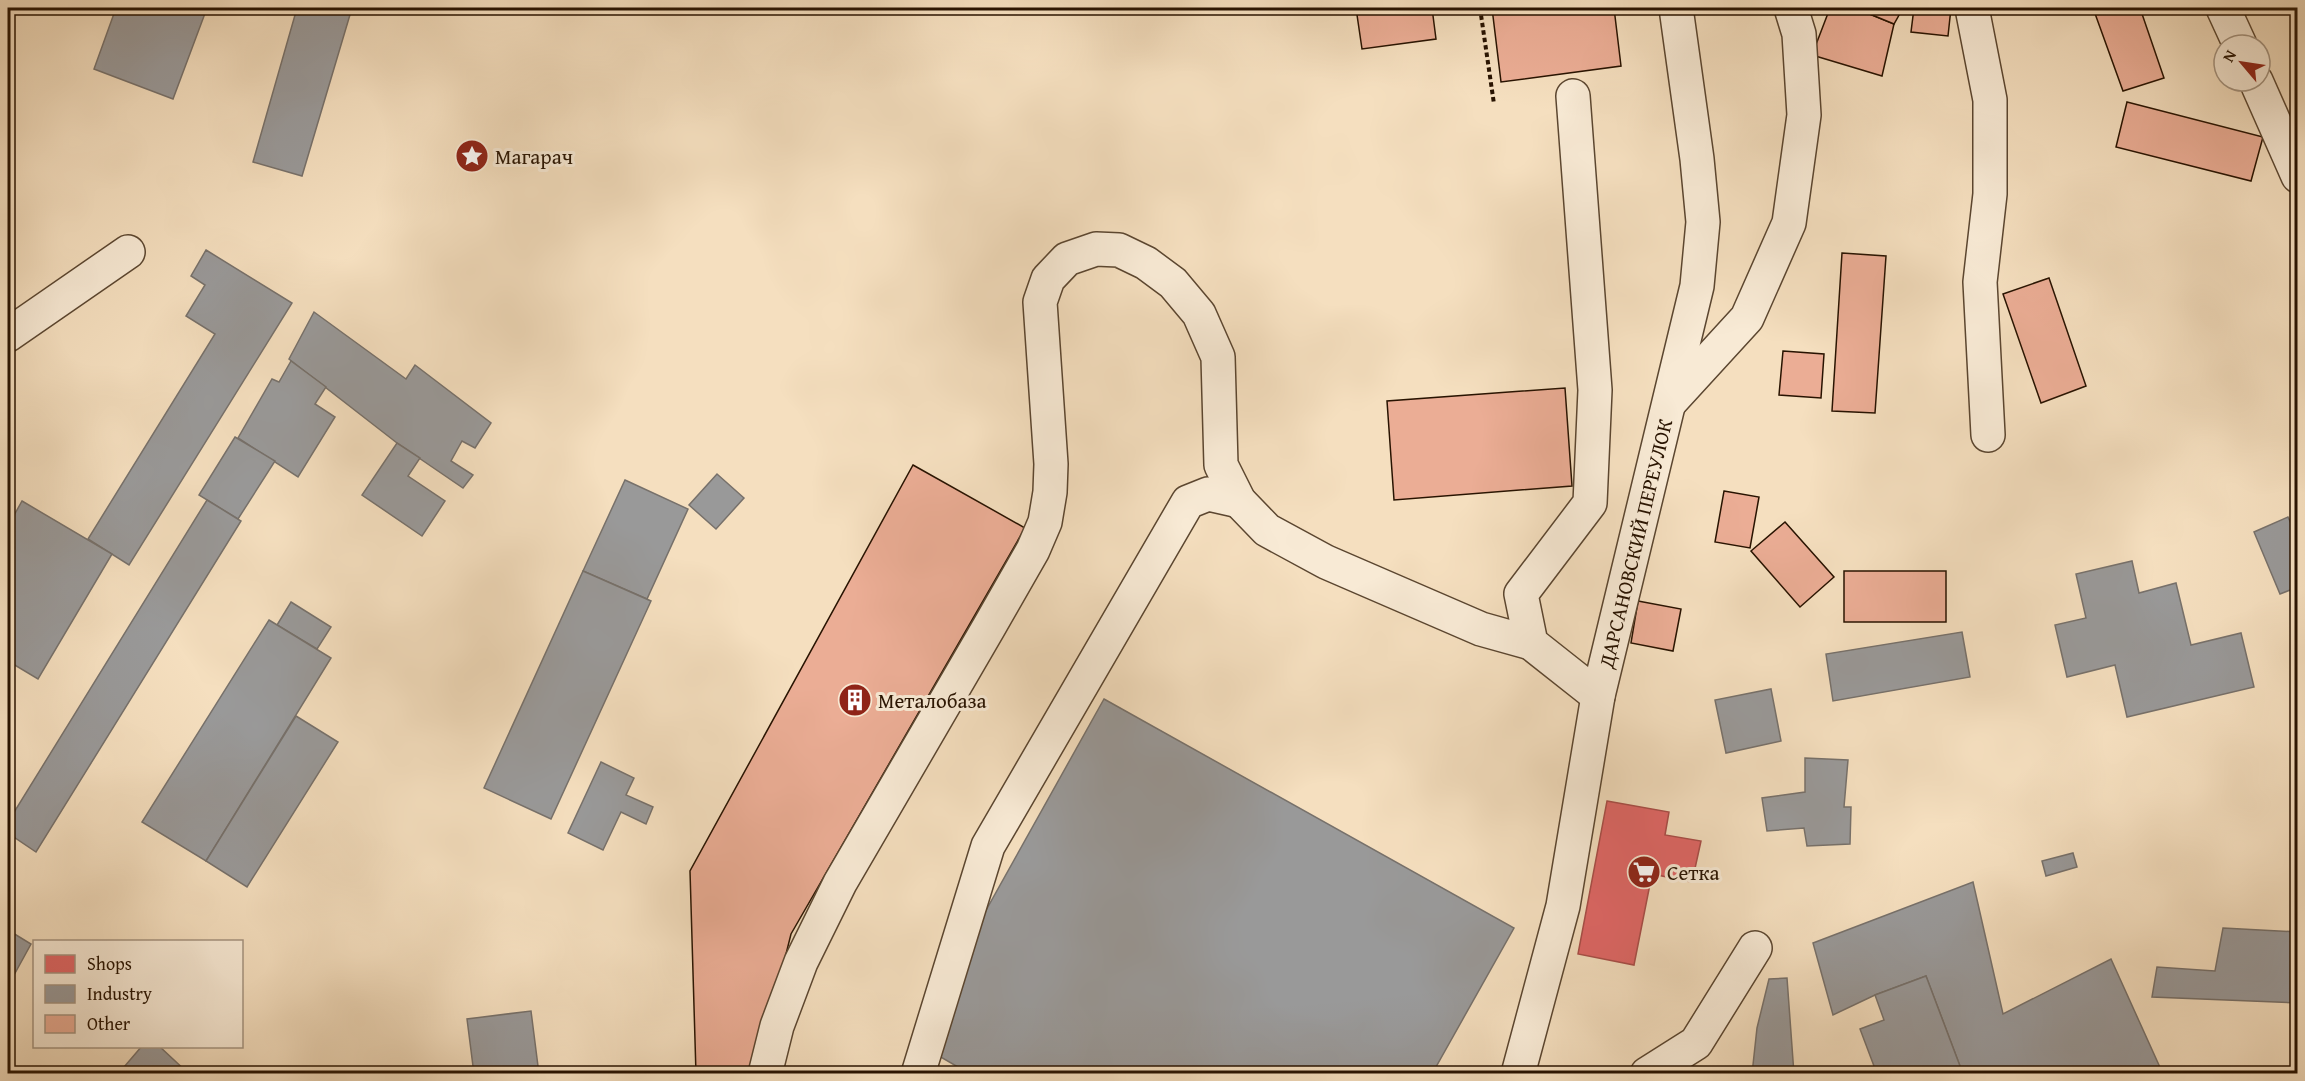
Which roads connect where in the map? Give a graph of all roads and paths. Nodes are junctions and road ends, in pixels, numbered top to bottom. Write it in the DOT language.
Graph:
graph roads {
  1 [pos="1480,8"];
  2 [pos="1676,8"];
  3 [pos="1791,8"];
  4 [pos="1972,8"];
  5 [pos="2223,8"];
  6 [pos="2234,33"];
  7 [pos="2261,93"];
  8 [pos="1573,96"];
  9 [pos="1494,104"];
  10 [pos="2298,176"];
  11 [pos="129,252"];
  12 [pos="8,335"];
  13 [pos="1668,404"];
  14 [pos="1988,435"];
  15 [pos="1239,501"];
  16 [pos="1531,644"];
  17 [pos="1598,696"];
  18 [pos="1755,948"];
  19 [pos="765,1074"];
  20 [pos="918,1074"];
  21 [pos="1518,1074"];
  22 [pos="1647,1074"];
  1 -- 9 [label="path"];
  2 -- 13 [label="street, ДАРСАНОВСКИЙ ПЕРЕУЛОК"];
  3 -- 13 [label="street"];
  4 -- 14 [label="street"];
  5 -- 6 [label="street"];
  7 -- 10 [label="street"];
  8 -- 16 [label="street"];
  11 -- 12 [label="street"];
  13 -- 17 [label="street, ДАРСАНОВСКИЙ ПЕРЕУЛОК"];
  15 -- 16 [label="street"];
  15 -- 19 [label="street"];
  15 -- 20 [label="street"];
  16 -- 17 [label="street"];
  17 -- 21 [label="street, ДАРСАНОВСКИЙ ПЕРЕУЛОК"];
  18 -- 22 [label="street"];
}
